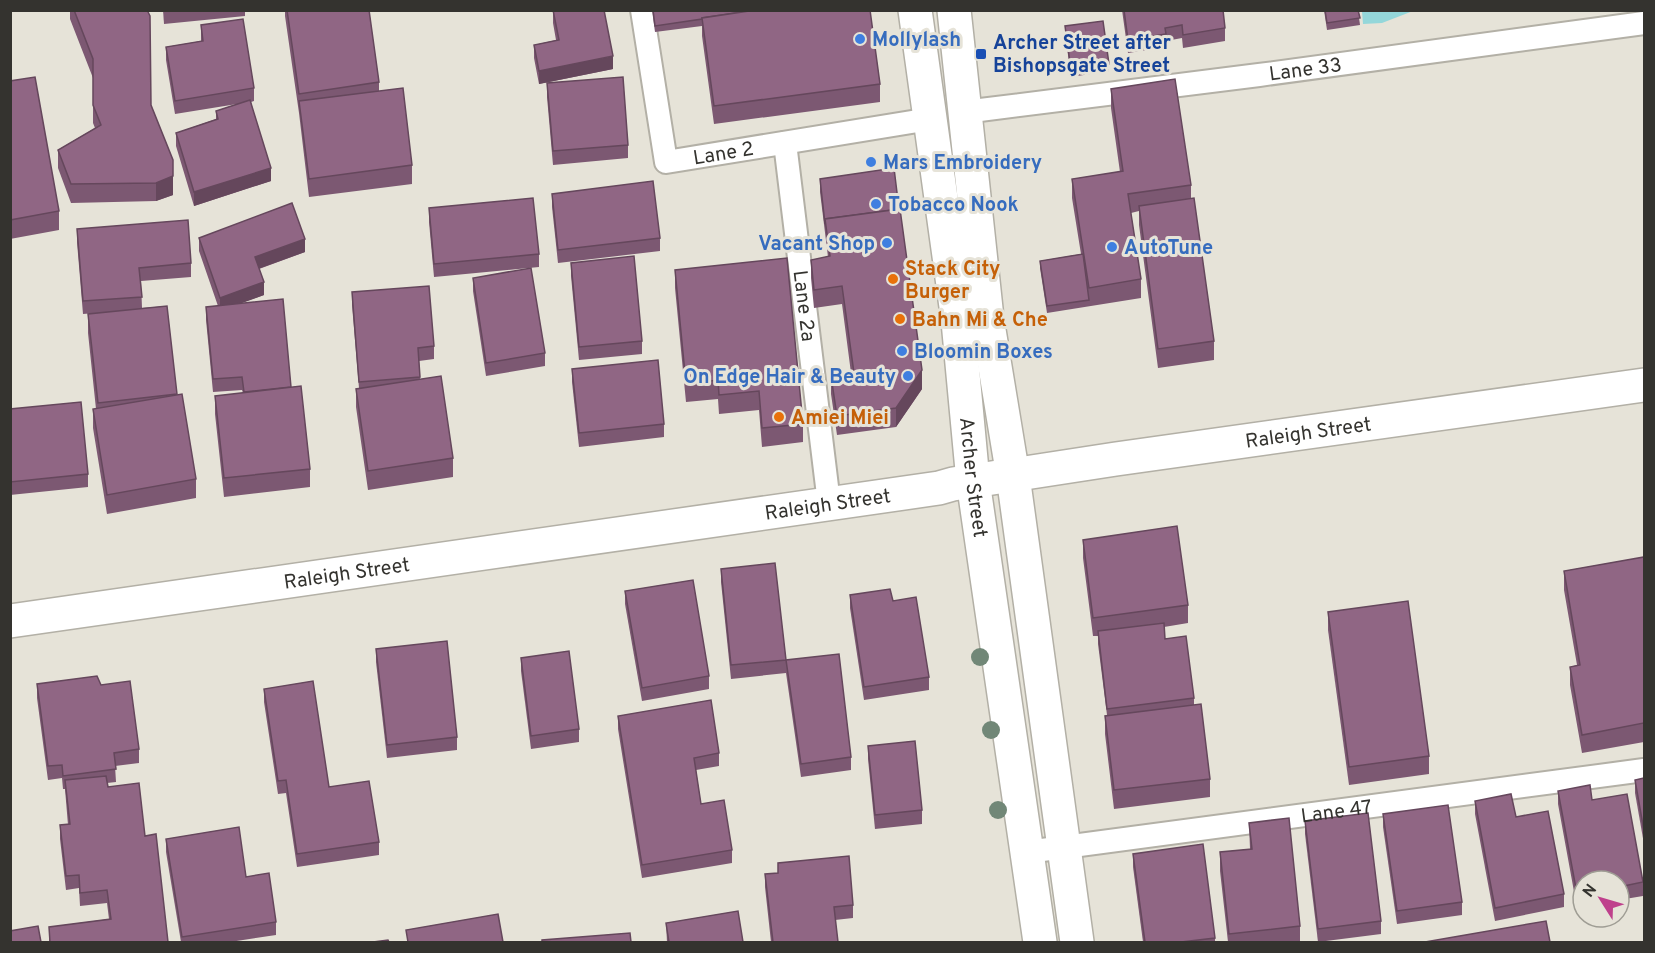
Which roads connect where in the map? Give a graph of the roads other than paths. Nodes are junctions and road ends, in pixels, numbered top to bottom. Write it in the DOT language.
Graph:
graph roads {
  1 [pos="642,10"];
  2 [pos="915,10"];
  3 [pos="954,10"];
  4 [pos="1644,23"];
  5 [pos="964,112"];
  6 [pos="930,118"];
  7 [pos="785,143"];
  8 [pos="1644,385"];
  9 [pos="1013,476"];
  10 [pos="973,481"];
  11 [pos="829,503"];
  12 [pos="10,621"];
  13 [pos="1644,770"];
  14 [pos="1064,846"];
  15 [pos="1027,852"];
  16 [pos="1040,942"];
  17 [pos="1077,942"];
  1 -- 7 [label="lane, Lane 2"];
  2 -- 6 [label="main road, Archer Street"];
  3 -- 5 [label="main road, Archer Street"];
  4 -- 5 [label="lane, Lane 33"];
  5 -- 9 [label="main road, Archer Street"];
  6 -- 7 [label="lane, Lane 2"];
  6 -- 10 [label="main road, Archer Street"];
  7 -- 11 [label="lane, Lane 2a"];
  8 -- 9 [label="main road, Raleigh Street"];
  9 -- 10 [label="main road, Raleigh Street"];
  9 -- 14 [label="main road, Archer Street"];
  10 -- 11 [label="main road, Raleigh Street"];
  10 -- 15 [label="main road, Archer Street"];
  11 -- 12 [label="main road, Raleigh Street"];
  13 -- 14 [label="lane, Lane 47"];
  14 -- 15 [label="lane, Lane 47"];
  14 -- 17 [label="main road, Archer Street"];
  15 -- 16 [label="main road, Archer Street"];
}
